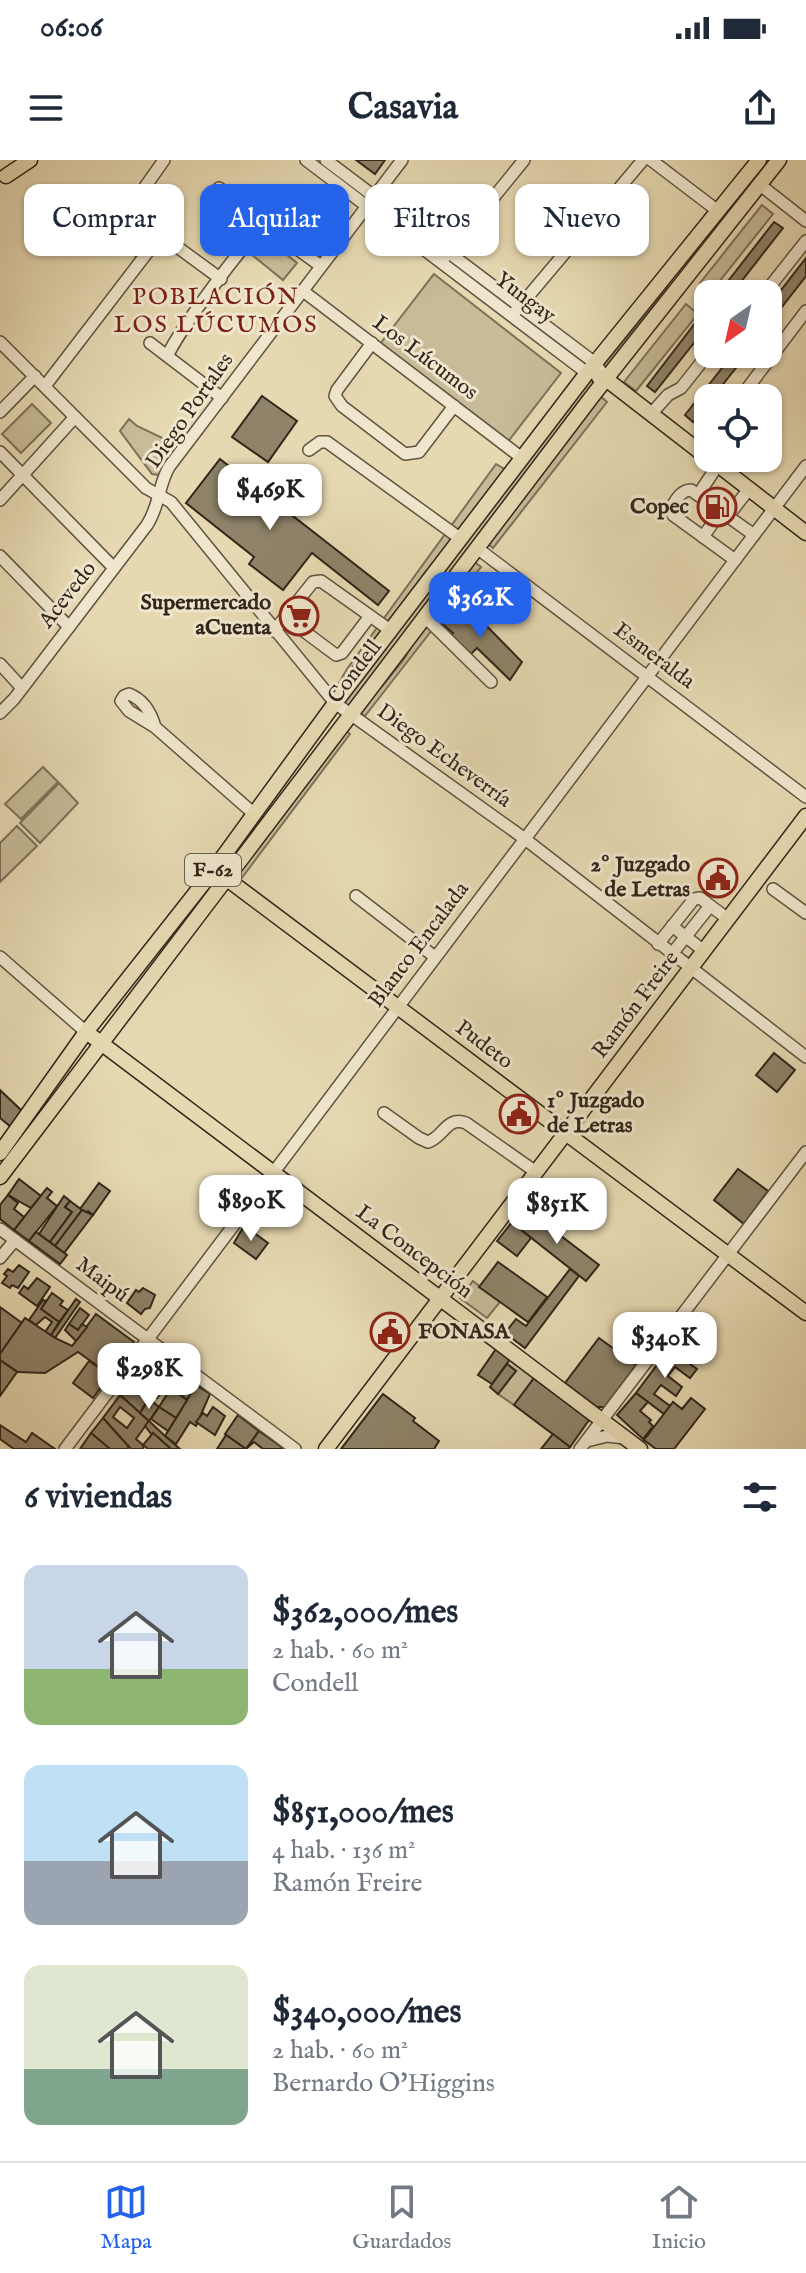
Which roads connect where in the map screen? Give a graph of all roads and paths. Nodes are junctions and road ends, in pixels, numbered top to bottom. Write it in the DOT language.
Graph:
graph roads {
  1 [pos="16,160"];
  2 [pos="30,160"];
  3 [pos="164,160"];
  4 [pos="306,160"];
  5 [pos="326,160"];
  6 [pos="402,160"];
  7 [pos="524,160"];
  8 [pos="643,160"];
  9 [pos="651,160"];
  10 [pos="759,160"];
  11 [pos="779,160"];
  12 [pos="3,180"];
  13 [pos="147,184"];
  14 [pos="383,184"];
  15 [pos="759,184"];
  16 [pos="365,196"];
  17 [pos="365,198"];
  18 [pos="365,208"];
  19 [pos="718,211"];
  20 [pos="806,221"];
  21 [pos="806,241"];
  22 [pos="184,253"];
  23 [pos="145,256"];
  24 [pos="238,256"];
  25 [pos="307,256"];
  26 [pos="442,256"];
  27 [pos="445,258"];
  28 [pos="321,266"];
  29 [pos="221,279"];
  30 [pos="775,280"];
  31 [pos="303,291"];
  32 [pos="516,311"];
  33 [pos="806,311"];
  34 [pos="0,342"];
  35 [pos="150,343"];
  36 [pos="372,343"];
  37 [pos="168,355"];
  38 [pos="591,368"];
  39 [pos="697,368"];
  40 [pos="35,376"];
  41 [pos="606,379"];
  42 [pos="751,384"];
  43 [pos="45,386"];
  44 [pos="222,398"];
  45 [pos="454,406"];
  46 [pos="0,412"];
  47 [pos="651,414"];
  48 [pos="75,417"];
  49 [pos="694,444"];
  50 [pos="309,450"];
  51 [pos="0,452"];
  52 [pos="522,458"];
  53 [pos="806,466"];
  54 [pos="704,472"];
  55 [pos="729,472"];
  56 [pos="23,475"];
  57 [pos="749,489"];
  58 [pos="698,495"];
  59 [pos="160,496"];
  60 [pos="0,500"];
  61 [pos="774,508"];
  62 [pos="725,514"];
  63 [pos="806,533"];
  64 [pos="754,535"];
  65 [pos="703,537"];
  66 [pos="461,539"];
  67 [pos="477,548"];
  68 [pos="0,556"];
  69 [pos="735,560"];
  70 [pos="114,568"];
  71 [pos="370,616"];
  72 [pos="285,617"];
  73 [pos="425,617"];
  74 [pos="69,627"];
  75 [pos="390,630"];
  76 [pos="274,631"];
  77 [pos="0,664"];
  78 [pos="648,676"];
  79 [pos="491,682"];
  80 [pos="22,688"];
  81 [pos="335,703"];
  82 [pos="0,713"];
  83 [pos="350,714"];
  84 [pos="155,727"];
  85 [pos="806,797"];
  86 [pos="253,813"];
  87 [pos="806,816"];
  88 [pos="525,839"];
  89 [pos="209,876"];
  90 [pos="227,879"];
  91 [pos="773,889"];
  92 [pos="356,896"];
  93 [pos="710,906"];
  94 [pos="806,913"];
  95 [pos="728,919"];
  96 [pos="672,926"];
  97 [pos="686,937"];
  98 [pos="658,944"];
  99 [pos="704,951"];
  100 [pos="671,955"];
  101 [pos="0,957"];
  102 [pos="435,957"];
  103 [pos="690,969"];
  104 [pos="397,1008"];
  105 [pos="86,1032"];
  106 [pos="100,1043"];
  107 [pos="806,1057"];
  108 [pos="384,1113"];
  109 [pos="566,1134"];
  110 [pos="806,1152"];
  111 [pos="0,1153"];
  112 [pos="536,1172"];
  113 [pos="272,1174"];
  114 [pos="0,1177"];
  115 [pos="0,1229"];
  116 [pos="15,1240"];
  117 [pos="729,1254"];
  118 [pos="0,1258"];
  119 [pos="440,1298"];
  120 [pos="806,1313"];
  121 [pos="148,1339"];
  122 [pos="602,1421"];
  123 [pos="625,1438"];
  124 [pos="584,1445"];
  125 [pos="65,1449"];
  126 [pos="295,1449"];
  127 [pos="326,1449"];
  128 [pos="640,1449"];
  1 -- 12 [label="main road"];
  2 -- 12 [label="main road"];
  3 -- 13 [label="street"];
  4 -- 17 [label="street, Yungay"];
  5 -- 16 [label="street, Yungay"];
  6 -- 14 [label="street, Diego Portales"];
  7 -- 27 [label="street"];
  8 -- 32 [label="street"];
  9 -- 19 [label="street"];
  10 -- 19 [label="main road, Condell / F-62"];
  11 -- 15 [label="main road, Condell / F-62"];
  15 -- 20 [label="street"];
  15 -- 41 [label="main road, Condell / F-62"];
  18 -- 28 [label="street, Diego Portales"];
  19 -- 38 [label="main road, Condell / F-62"];
  21 -- 30 [label="street"];
  22 -- 29 [label="street"];
  23 -- 43 [label="street"];
  24 -- 29 [label="street"];
  25 -- 28 [label="street"];
  26 -- 27 [label="street, Yungay"];
  27 -- 32 [label="street, Yungay"];
  28 -- 31 [label="street, Diego Portales"];
  29 -- 37 [label="street"];
  31 -- 36 [label="street, Los Lúcumos"];
  31 -- 44 [label="street, Diego Portales"];
  32 -- 38 [label="street, Yungay"];
  33 -- 42 [label="street"];
  34 -- 40 [label="street, Diego Echeverría"];
  35 -- 37 [label="street"];
  36 -- 45 [label="street, Los Lúcumos"];
  36 -- 45 [label="street"];
  37 -- 44 [label="street"];
  38 -- 41 [label="main road, Yungay"];
  38 -- 52 [label="main road, Condell / F-62"];
  39 -- 47 [label="street"];
  40 -- 43 [label="street, Diego Echeverría"];
  40 -- 46 [label="street"];
  41 -- 47 [label="main road, Yungay"];
  41 -- 67 [label="main road, Condell / F-62"];
  43 -- 48 [label="street, Diego Echeverría"];
  44 -- 59 [label="street, Diego Portales"];
  45 -- 52 [label="street, Los Lúcumos"];
  47 -- 49 [label="main road, Yungay"];
  48 -- 56 [label="street"];
  48 -- 59 [label="street, Diego Echeverría"];
  50 -- 66 [label="street"];
  51 -- 56 [label="street"];
  52 -- 66 [label="main road, Condell / F-62"];
  53 -- 61 [label="street, Blanco Encalada"];
  54 -- 58 [label="street"];
  55 -- 57 [label="main road, Yungay"];
  56 -- 60 [label="street"];
  56 -- 70 [label="street"];
  57 -- 61 [label="main road, Yungay"];
  57 -- 62 [label="street"];
  58 -- 62 [label="street"];
  58 -- 65 [label="street"];
  59 -- 70 [label="street, Acevedo"];
  59 -- 76 [label="street, Diego Echeverría"];
  61 -- 63 [label="main road, Yungay"];
  61 -- 64 [label="street, Blanco Encalada"];
  62 -- 64 [label="street"];
  62 -- 65 [label="street"];
  64 -- 69 [label="street, Blanco Encalada"];
  65 -- 69 [label="street"];
  66 -- 75 [label="main road, Condell / F-62"];
  67 -- 73 [label="main road, Condell / F-62"];
  67 -- 78 [label="street, Esmeralda"];
  68 -- 74 [label="street"];
  69 -- 78 [label="street, Blanco Encalada"];
  70 -- 74 [label="street, Acevedo"];
  71 -- 72 [label="street"];
  71 -- 72 [label="street"];
  71 -- 75 [label="street"];
  72 -- 76 [label="street"];
  73 -- 79 [label="street"];
  73 -- 83 [label="main road, Condell / F-62"];
  74 -- 80 [label="street, Acevedo"];
  75 -- 81 [label="main road, Condell / F-62"];
  76 -- 81 [label="street, Diego Echeverría"];
  77 -- 80 [label="street"];
  78 -- 85 [label="street, Esmeralda"];
  78 -- 88 [label="street, Blanco Encalada"];
  80 -- 82 [label="street, Acevedo"];
  81 -- 83 [label="street, Diego Echeverría"];
  81 -- 86 [label="main road, Condell / F-62"];
  83 -- 88 [label="street, Diego Echeverría"];
  83 -- 90 [label="main road, Condell / F-62"];
  84 -- 86 [label="street"];
  86 -- 89 [label="main road, Condell / F-62"];
  87 -- 95 [label="main road, Ramón Freire"];
  88 -- 98 [label="street, Diego Echeverría"];
  88 -- 102 [label="street, Blanco Encalada"];
  89 -- 90 [label="main road, Pudeto"];
  89 -- 105 [label="main road, Condell / F-62"];
  90 -- 104 [label="main road, Pudeto"];
  90 -- 106 [label="main road, Condell / F-62"];
  91 -- 94 [label="street"];
  92 -- 102 [label="street"];
  93 -- 95 [label="street"];
  93 -- 96 [label="street"];
  93 -- 97 [label="street"];
  95 -- 99 [label="main road, Ramón Freire"];
  96 -- 97 [label="street"];
  96 -- 98 [label="street"];
  97 -- 99 [label="street"];
  97 -- 100 [label="street"];
  98 -- 100 [label="street, Diego Echeverría"];
  99 -- 103 [label="main road, Ramón Freire"];
  100 -- 103 [label="street, Diego Echeverría"];
  101 -- 105 [label="street"];
  102 -- 104 [label="street, Blanco Encalada"];
  103 -- 107 [label="street, Diego Echeverría"];
  103 -- 109 [label="main road, Ramón Freire"];
  104 -- 109 [label="main road, Pudeto"];
  104 -- 113 [label="street, Blanco Encalada"];
  105 -- 106 [label="main road, La Concepción"];
  105 -- 111 [label="main road, Condell / F-62"];
  106 -- 113 [label="main road, La Concepción"];
  106 -- 114 [label="main road, Condell / F-62"];
  108 -- 112 [label="street"];
  109 -- 112 [label="main road, Ramón Freire"];
  109 -- 117 [label="main road, Pudeto"];
  110 -- 117 [label="street"];
  112 -- 119 [label="main road, Ramón Freire"];
  113 -- 119 [label="main road, La Concepción"];
  113 -- 121 [label="street, Blanco Encalada"];
  115 -- 116 [label="street, Maipú"];
  116 -- 118 [label="street"];
  116 -- 121 [label="street, Maipú"];
  117 -- 120 [label="main road, Pudeto"];
  117 -- 122 [label="street"];
  119 -- 122 [label="main road, La Concepción"];
  119 -- 127 [label="main road, Ramón Freire"];
  121 -- 125 [label="street, Blanco Encalada"];
  121 -- 126 [label="street, Maipú"];
  122 -- 123 [label="main road, La Concepción"];
  122 -- 124 [label="street"];
  123 -- 124 [label="street"];
  123 -- 128 [label="main road, La Concepción"];
}
